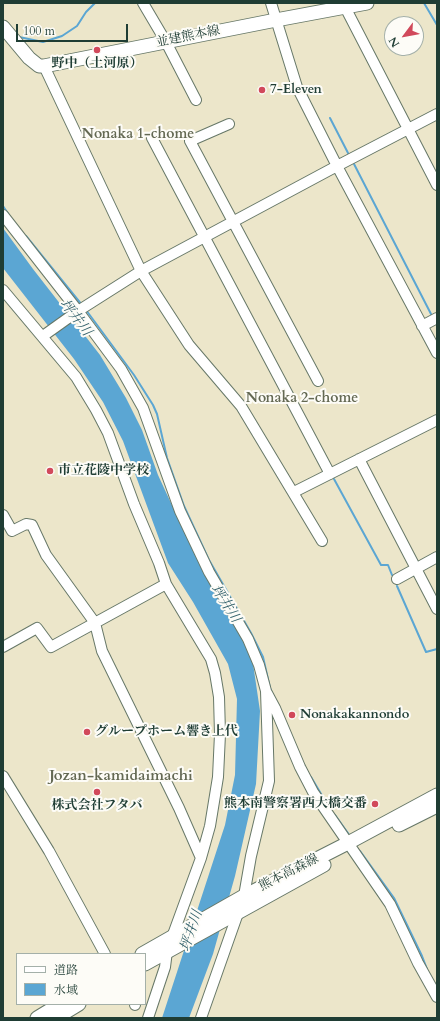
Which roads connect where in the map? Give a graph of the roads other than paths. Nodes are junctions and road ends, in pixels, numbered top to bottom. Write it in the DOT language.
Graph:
graph roads {
  1 [pos="143,3"];
  2 [pos="272,3"];
  3 [pos="367,3"];
  4 [pos="344,7"];
  5 [pos="276,20"];
  6 [pos="3,27"];
  7 [pos="166,42"];
  8 [pos="44,66"];
  9 [pos="196,100"];
  10 [pos="437,114"];
  11 [pos="229,124"];
  12 [pos="408,129"];
  13 [pos="152,138"];
  14 [pos="337,166"];
  15 [pos="437,185"];
  16 [pos="3,215"];
  17 [pos="233,222"];
  18 [pos="204,238"];
  19 [pos="141,271"];
  20 [pos="3,290"];
  21 [pos="75,312"];
  22 [pos="437,318"];
  23 [pos="422,326"];
  24 [pos="45,335"];
  25 [pos="437,353"];
  26 [pos="318,381"];
  27 [pos="437,420"];
  28 [pos="359,459"];
  29 [pos="330,474"];
  30 [pos="294,492"];
  31 [pos="3,515"];
  32 [pos="322,541"];
  33 [pos="437,557"];
  34 [pos="416,569"];
  35 [pos="397,579"];
  36 [pos="166,584"];
  37 [pos="437,609"];
  38 [pos="95,623"];
  39 [pos="3,647"];
  40 [pos="266,691"];
  41 [pos="3,776"];
  42 [pos="437,795"];
  43 [pos="437,806"];
  44 [pos="350,846"];
  45 [pos="201,858"];
  46 [pos="244,896"];
  47 [pos="238,912"];
  48 [pos="173,936"];
  49 [pos="167,951"];
  50 [pos="105,953"];
  51 [pos="144,953"];
  52 [pos="146,963"];
  53 [pos="437,997"];
  54 [pos="58,1005"];
  55 [pos="77,1005"];
  56 [pos="37,1018"];
  57 [pos="56,1018"];
  58 [pos="148,1018"];
  59 [pos="201,1018"];
  1 -- 7 [label="street"];
  2 -- 5 [label="street"];
  3 -- 4 [label="main road, 並建熊本線"];
  4 -- 5 [label="main road, 並建熊本線"];
  4 -- 12 [label="street"];
  5 -- 7 [label="main road, 並建熊本線"];
  5 -- 14 [label="street"];
  6 -- 8 [label="main road"];
  7 -- 8 [label="main road, 並建熊本線"];
  7 -- 9 [label="street"];
  8 -- 19 [label="street"];
  10 -- 12 [label="street"];
  11 -- 17 [label="street"];
  12 -- 14 [label="street"];
  12 -- 15 [label="street"];
  13 -- 18 [label="street"];
  14 -- 17 [label="street"];
  14 -- 23 [label="street"];
  16 -- 21 [label="street"];
  17 -- 18 [label="street"];
  17 -- 26 [label="street"];
  18 -- 19 [label="street"];
  18 -- 29 [label="street"];
  19 -- 21 [label="street"];
  19 -- 30 [label="street"];
  20 -- 24 [label="street"];
  21 -- 24 [label="street"];
  21 -- 40 [label="street"];
  22 -- 23 [label="street"];
  23 -- 25 [label="street"];
  24 -- 36 [label="street"];
  27 -- 28 [label="street"];
  28 -- 29 [label="street"];
  28 -- 34 [label="street"];
  29 -- 30 [label="street"];
  30 -- 32 [label="street"];
  31 -- 38 [label="street"];
  33 -- 34 [label="street"];
  34 -- 35 [label="street"];
  34 -- 37 [label="street"];
  36 -- 38 [label="street"];
  36 -- 45 [label="street"];
  38 -- 39 [label="street"];
  38 -- 45 [label="street"];
  40 -- 44 [label="street"];
  40 -- 46 [label="street"];
  41 -- 50 [label="street"];
  42 -- 44 [label="main road, 熊本高森線"];
  43 -- 44 [label="main road, 熊本高森線"];
  44 -- 46 [label="main road, 熊本高森線"];
  44 -- 47 [label="main road, 熊本高森線"];
  44 -- 53 [label="street"];
  45 -- 48 [label="street"];
  46 -- 47 [label="street"];
  46 -- 48 [label="main road, 熊本高森線"];
  47 -- 49 [label="main road, 熊本高森線"];
  47 -- 59 [label="street"];
  48 -- 49 [label="street"];
  48 -- 51 [label="main road, 熊本高森線"];
  49 -- 52 [label="main road, 熊本高森線"];
  49 -- 58 [label="street"];
  54 -- 56 [label="main road"];
  55 -- 57 [label="main road"];
}
